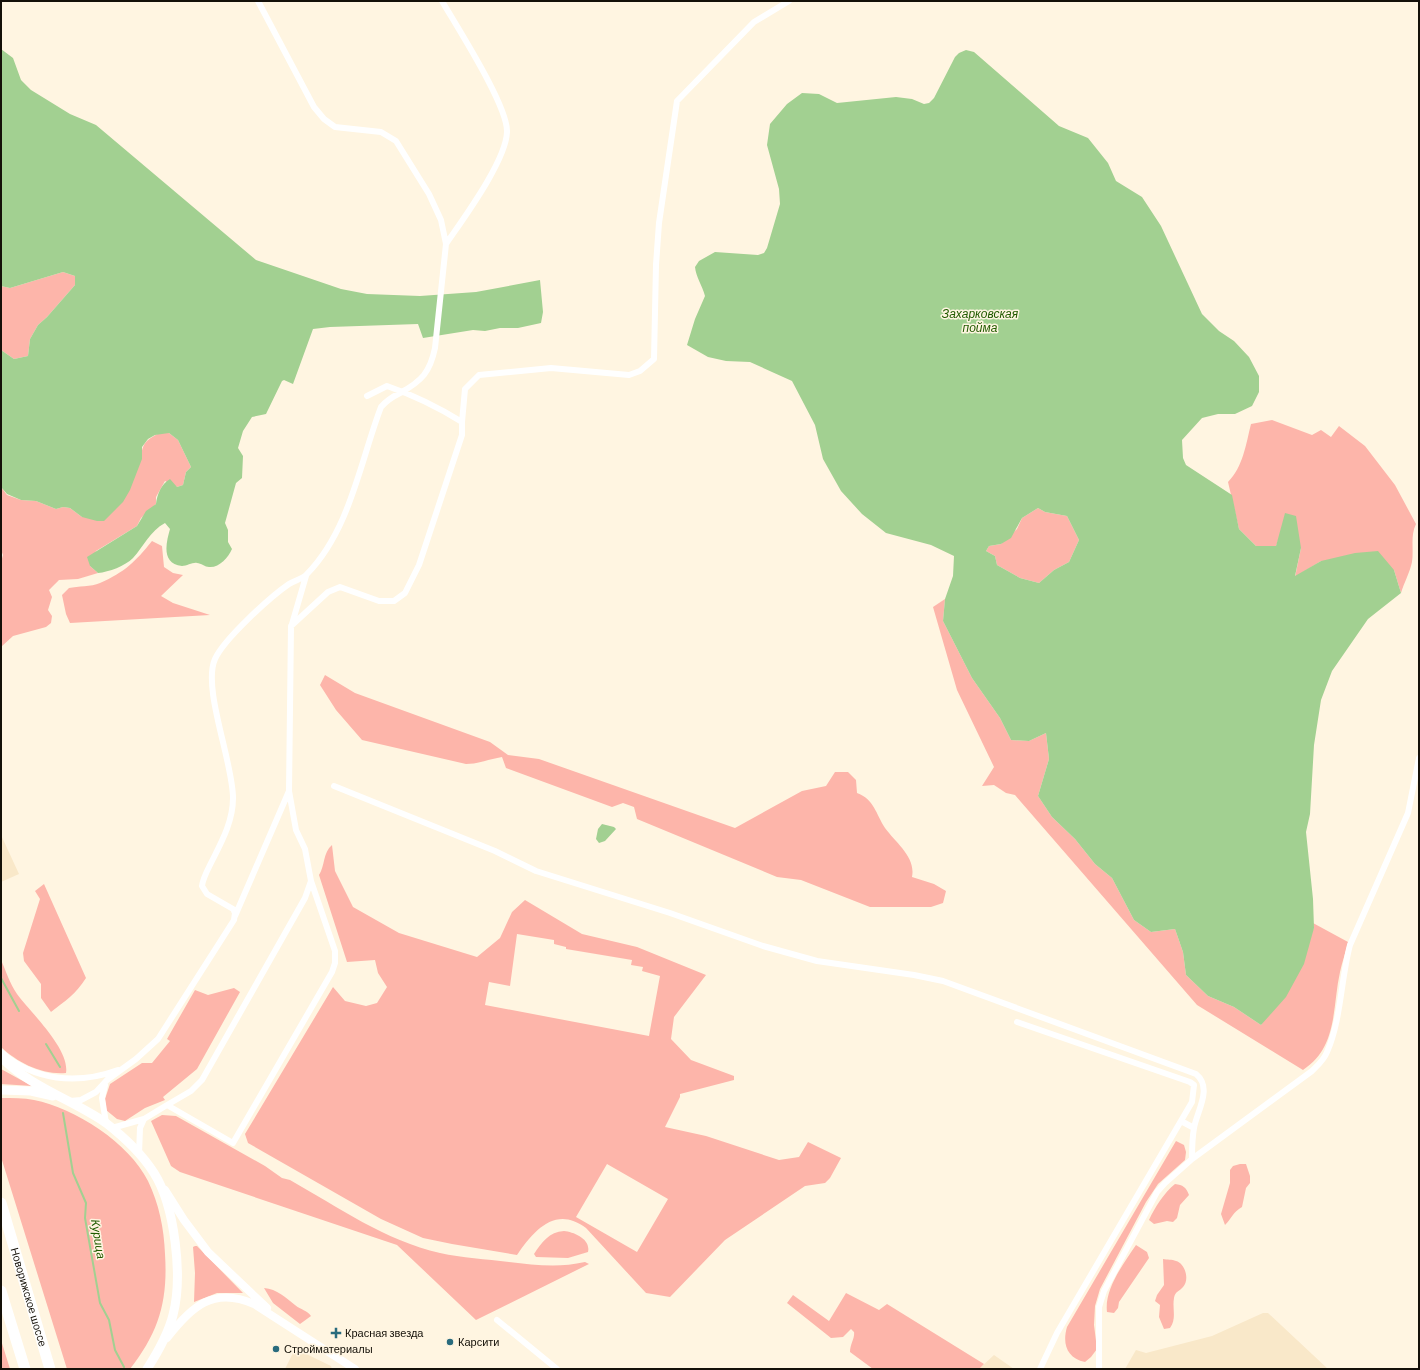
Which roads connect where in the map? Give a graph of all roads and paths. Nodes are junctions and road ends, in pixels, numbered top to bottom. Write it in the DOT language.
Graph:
graph roads {
  1 [pos="258,1"];
  2 [pos="442,1"];
  3 [pos="789,1"];
  4 [pos="446,244"];
  5 [pos="402,392"];
  6 [pos="367,396"];
  7 [pos="462,422"];
  8 [pos="306,576"];
  9 [pos="292,626"];
  10 [pos="1419,758"];
  11 [pos="334,786"];
  12 [pos="289,791"];
  13 [pos="311,882"];
  14 [pos="236,916"];
  15 [pos="1017,1022"];
  16 [pos="1,1052"];
  17 [pos="1,1057"];
  18 [pos="123,1068"];
  19 [pos="107,1080"];
  20 [pos="1,1090"];
  21 [pos="68,1100"];
  22 [pos="167,1105"];
  23 [pos="144,1119"];
  24 [pos="1181,1121"];
  25 [pos="109,1126"];
  26 [pos="1194,1128"];
  27 [pos="140,1154"];
  28 [pos="1192,1160"];
  29 [pos="155,1174"];
  30 [pos="1,1203"];
  31 [pos="1,1291"];
  32 [pos="496,1320"];
  33 [pos="282,1321"];
  34 [pos="164,1342"];
  35 [pos="25,1369"];
  36 [pos="50,1369"];
  37 [pos="147,1369"];
  38 [pos="355,1369"];
  39 [pos="557,1369"];
  40 [pos="1040,1369"];
  41 [pos="1099,1369"];
  1 -- 4 [label="street"];
  2 -- 4 [label="street"];
  3 -- 7 [label="street"];
  4 -- 5 [label="street"];
  5 -- 6 [label="street"];
  5 -- 7 [label="street"];
  5 -- 8 [label="street"];
  7 -- 9 [label="street"];
  8 -- 9 [label="street"];
  8 -- 14 [label="street"];
  9 -- 12 [label="street"];
  10 -- 28 [label="street"];
  11 -- 26 [label="street"];
  12 -- 13 [label="street"];
  12 -- 14 [label="street"];
  13 -- 22 [label="street"];
  13 -- 22 [label="street"];
  14 -- 18 [label="street"];
  15 -- 24 [label="street"];
  16 -- 18 [label="street"];
  17 -- 21 [label="main road"];
  18 -- 19 [label="street"];
  19 -- 21 [label="street"];
  19 -- 25 [label="street"];
  20 -- 21 [label="main road"];
  21 -- 25 [label="main road"];
  22 -- 23 [label="street"];
  23 -- 25 [label="street"];
  23 -- 27 [label="street"];
  24 -- 26 [label="street"];
  24 -- 40 [label="street"];
  25 -- 27 [label="main road"];
  26 -- 28 [label="street"];
  27 -- 29 [label="main road"];
  28 -- 41 [label="street"];
  29 -- 33 [label="main road"];
  29 -- 34 [label="main road"];
  30 -- 36 [label="highway, Новорижское шоссе"];
  31 -- 35 [label="highway"];
  32 -- 39 [label="street"];
  33 -- 34 [label="main road"];
  33 -- 38 [label="main road"];
  34 -- 37 [label="main road"];
}
